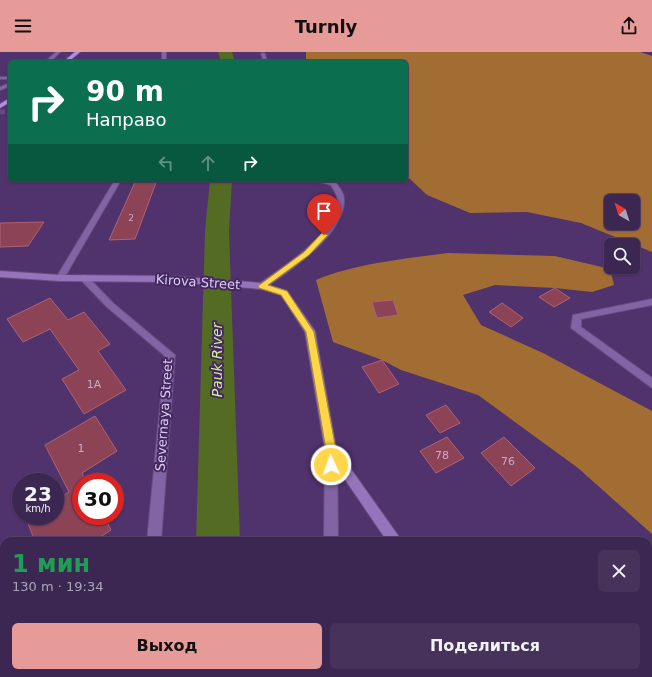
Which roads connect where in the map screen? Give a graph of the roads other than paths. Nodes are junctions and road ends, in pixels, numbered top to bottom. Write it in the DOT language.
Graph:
graph roads {
  1 [pos="58,52"];
  2 [pos="78,52"];
  3 [pos="263,54"];
  4 [pos="48,60"];
  5 [pos="68,60"];
  6 [pos="264,60"];
  7 [pos="117,182"];
  8 [pos="325,182"];
  9 [pos="0,274"];
  10 [pos="60,278"];
  11 [pos="84,278"];
  12 [pos="262,286"];
  13 [pos="652,302"];
  14 [pos="652,384"];
  15 [pos="331,450"];
  16 [pos="154,537"];
  17 [pos="331,537"];
  18 [pos="392,537"];
  1 -- 4 [label="street"];
  2 -- 5 [label="highway"];
  3 -- 6 [label="street"];
  7 -- 10 [label="street"];
  8 -- 12 [label="street"];
  9 -- 10 [label="main road, Kirova Street"];
  10 -- 11 [label="main road, Kirova Street"];
  11 -- 12 [label="main road, Kirova Street"];
  11 -- 16 [label="street, Severnaya Street"];
  12 -- 15 [label="main road, Kirova Street"];
  13 -- 14 [label="street"];
  15 -- 17 [label="street"];
  15 -- 18 [label="main road, Kirova Street"];
}
